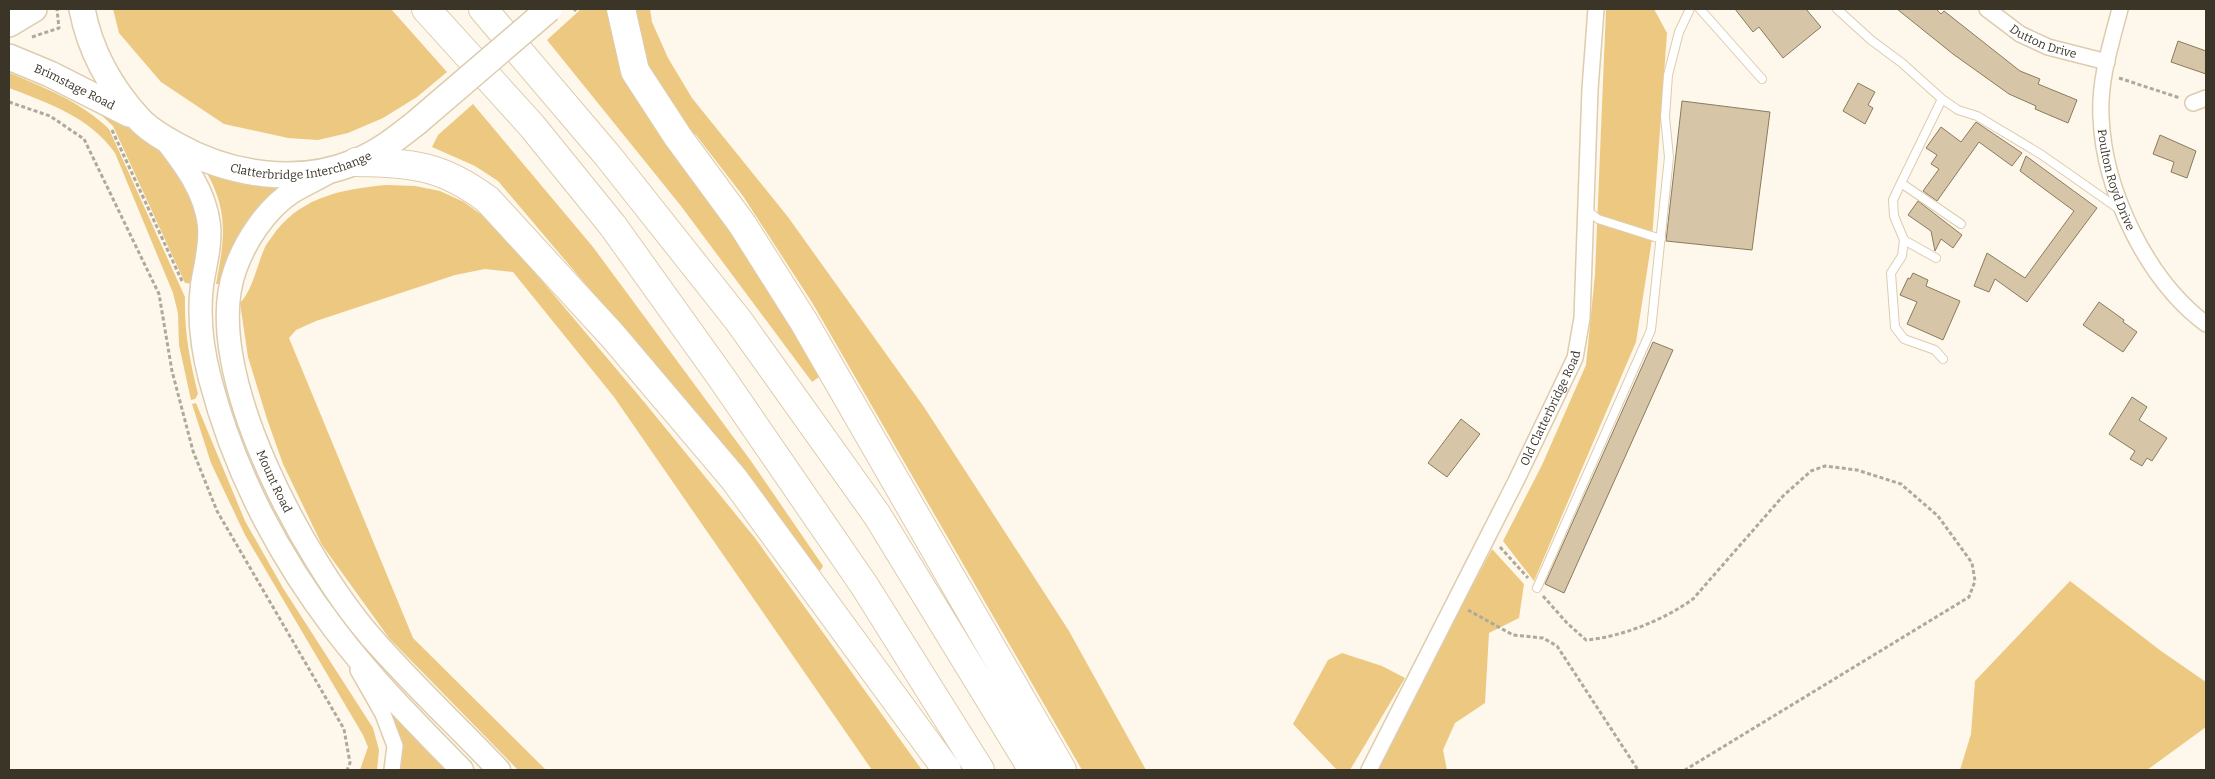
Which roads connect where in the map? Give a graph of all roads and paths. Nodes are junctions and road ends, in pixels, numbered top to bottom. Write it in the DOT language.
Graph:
graph roads {
  1 [pos="34,9"];
  2 [pos="82,9"];
  3 [pos="426,9"];
  4 [pos="483,9"];
  5 [pos="549,9"];
  6 [pos="621,9"];
  7 [pos="1596,9"];
  8 [pos="1690,9"];
  9 [pos="1700,9"];
  10 [pos="1837,9"];
  11 [pos="1987,9"];
  12 [pos="2120,9"];
  13 [pos="9,24"];
  14 [pos="9,57"];
  15 [pos="2106,68"];
  16 [pos="1762,79"];
  17 [pos="1942,99"];
  18 [pos="2200,100"];
  19 [pos="9,102"];
  20 [pos="140,120"];
  21 [pos="164,139"];
  22 [pos="346,165"];
  23 [pos="1901,183"];
  24 [pos="1587,210"];
  25 [pos="2123,212"];
  26 [pos="1962,224"];
  27 [pos="1661,239"];
  28 [pos="1904,240"];
  29 [pos="1936,258"];
  30 [pos="2206,324"];
  31 [pos="1943,359"];
  32 [pos="1489,534"];
  33 [pos="1537,588"];
  34 [pos="1454,602"];
  35 [pos="336,632"];
  36 [pos="347,770"];
  37 [pos="392,770"];
  38 [pos="462,770"];
  39 [pos="499,770"];
  40 [pos="947,770"];
  41 [pos="980,770"];
  42 [pos="1033,770"];
  43 [pos="1062,770"];
  44 [pos="1369,770"];
  45 [pos="1638,770"];
  46 [pos="1685,770"];
  1 -- 13 [label="main road"];
  2 -- 20 [label="main road, Clatterbridge Interchange"];
  3 -- 41 [label="highway"];
  4 -- 42 [label="highway"];
  5 -- 22 [label="main road, Clatterbridge Interchange, bridge"];
  6 -- 43 [label="highway"];
  7 -- 24 [label="street, Old Clatterbridge Road"];
  8 -- 27 [label="lane"];
  9 -- 16 [label="lane"];
  10 -- 17 [label="lane"];
  11 -- 15 [label="street, Dutton Drive"];
  12 -- 15 [label="street, Poulton Royd Drive"];
  14 -- 20 [label="main road, Brimstage Road"];
  15 -- 18 [label="path"];
  15 -- 25 [label="street, Poulton Royd Drive"];
  17 -- 23 [label="lane"];
  17 -- 25 [label="lane"];
  19 -- 36 [label="path"];
  20 -- 21 [label="main road, Clatterbridge Interchange"];
  21 -- 22 [label="main road, Clatterbridge Interchange"];
  21 -- 35 [label="main road, Mount Road"];
  22 -- 39 [label="main road, Mount Road"];
  22 -- 40 [label="highway"];
  23 -- 26 [label="lane"];
  23 -- 28 [label="lane"];
  24 -- 27 [label="lane"];
  24 -- 32 [label="street, Old Clatterbridge Road"];
  25 -- 30 [label="street, Poulton Royd Drive"];
  27 -- 33 [label="lane"];
  28 -- 29 [label="lane"];
  28 -- 31 [label="lane"];
  32 -- 33 [label="path"];
  32 -- 34 [label="street, Old Clatterbridge Road"];
  33 -- 46 [label="path"];
  34 -- 44 [label="street, Old Clatterbridge Road"];
  34 -- 45 [label="path"];
  35 -- 37 [label="street, Mount Road"];
  35 -- 38 [label="main road, Mount Road"];
}
